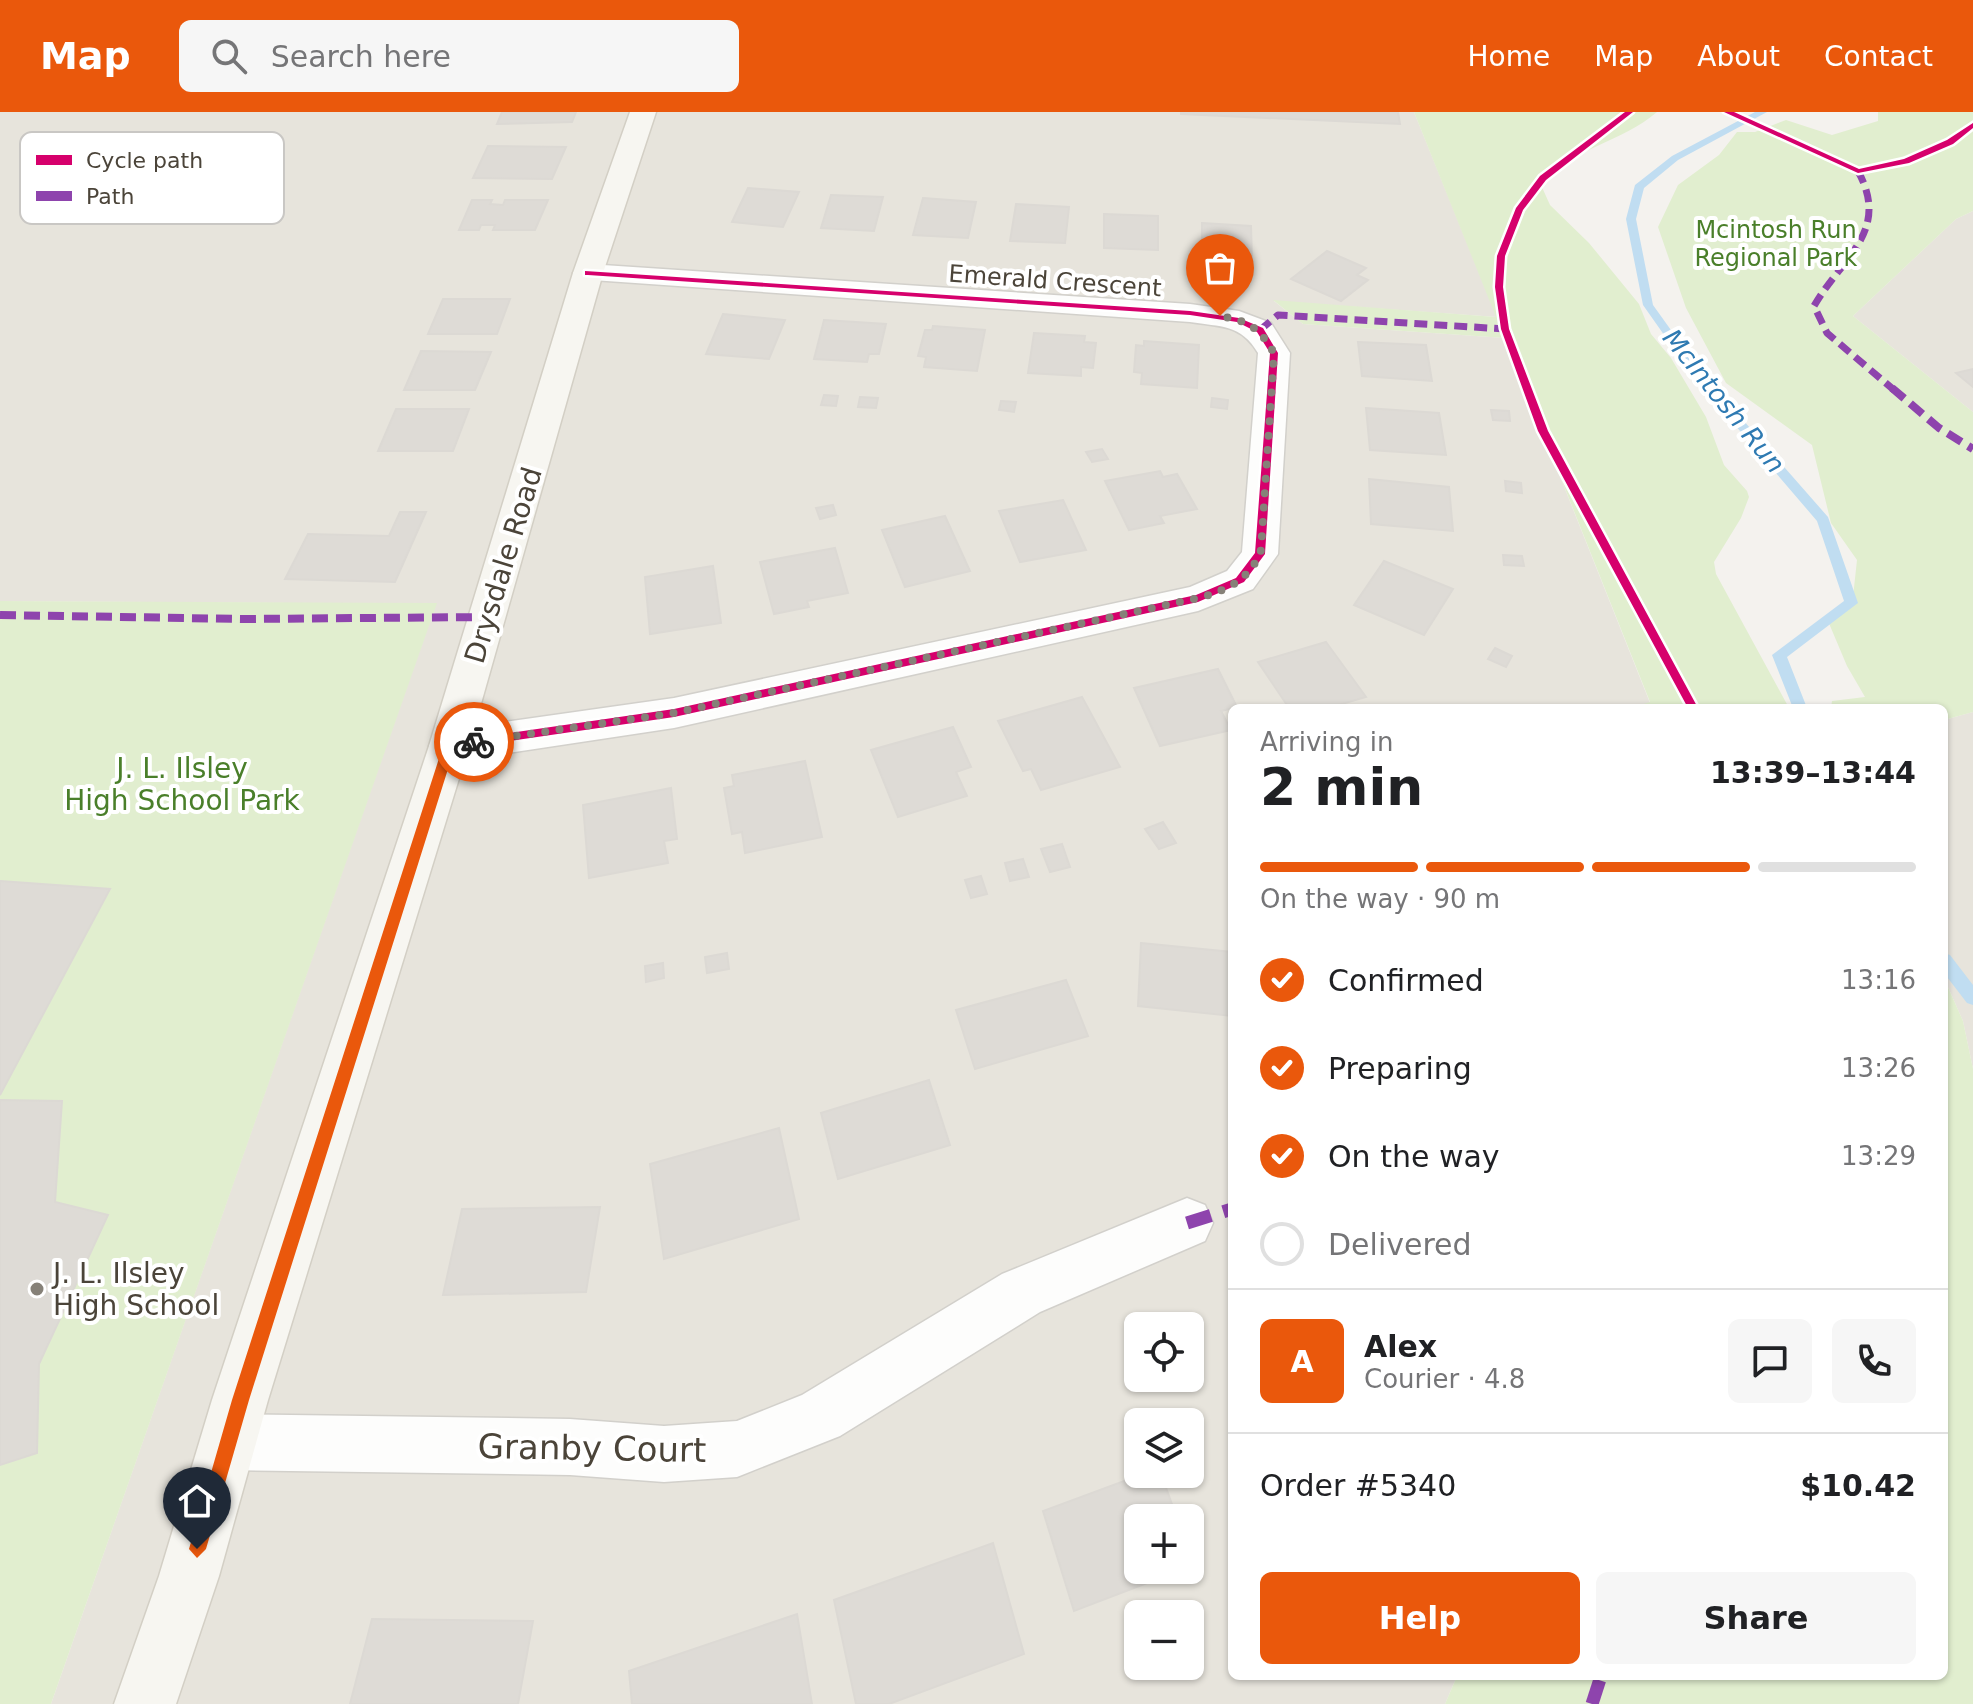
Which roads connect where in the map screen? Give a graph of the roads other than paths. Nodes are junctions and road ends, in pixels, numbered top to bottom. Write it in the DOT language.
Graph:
graph roads {
  1 [pos="643,112"];
  2 [pos="588,273"];
  3 [pos="449,746"];
  4 [pos="1187,1223"];
  5 [pos="228,1442"];
  6 [pos="145,1704"];
  1 -- 2 [label="street, Drysdale Road"];
  2 -- 3 [label="street, Drysdale Road"];
  2 -- 3 [label="street, Emerald Crescent"];
  3 -- 5 [label="street, Drysdale Road"];
  4 -- 5 [label="street, Granby Court"];
  5 -- 6 [label="street, Drysdale Road"];
}
